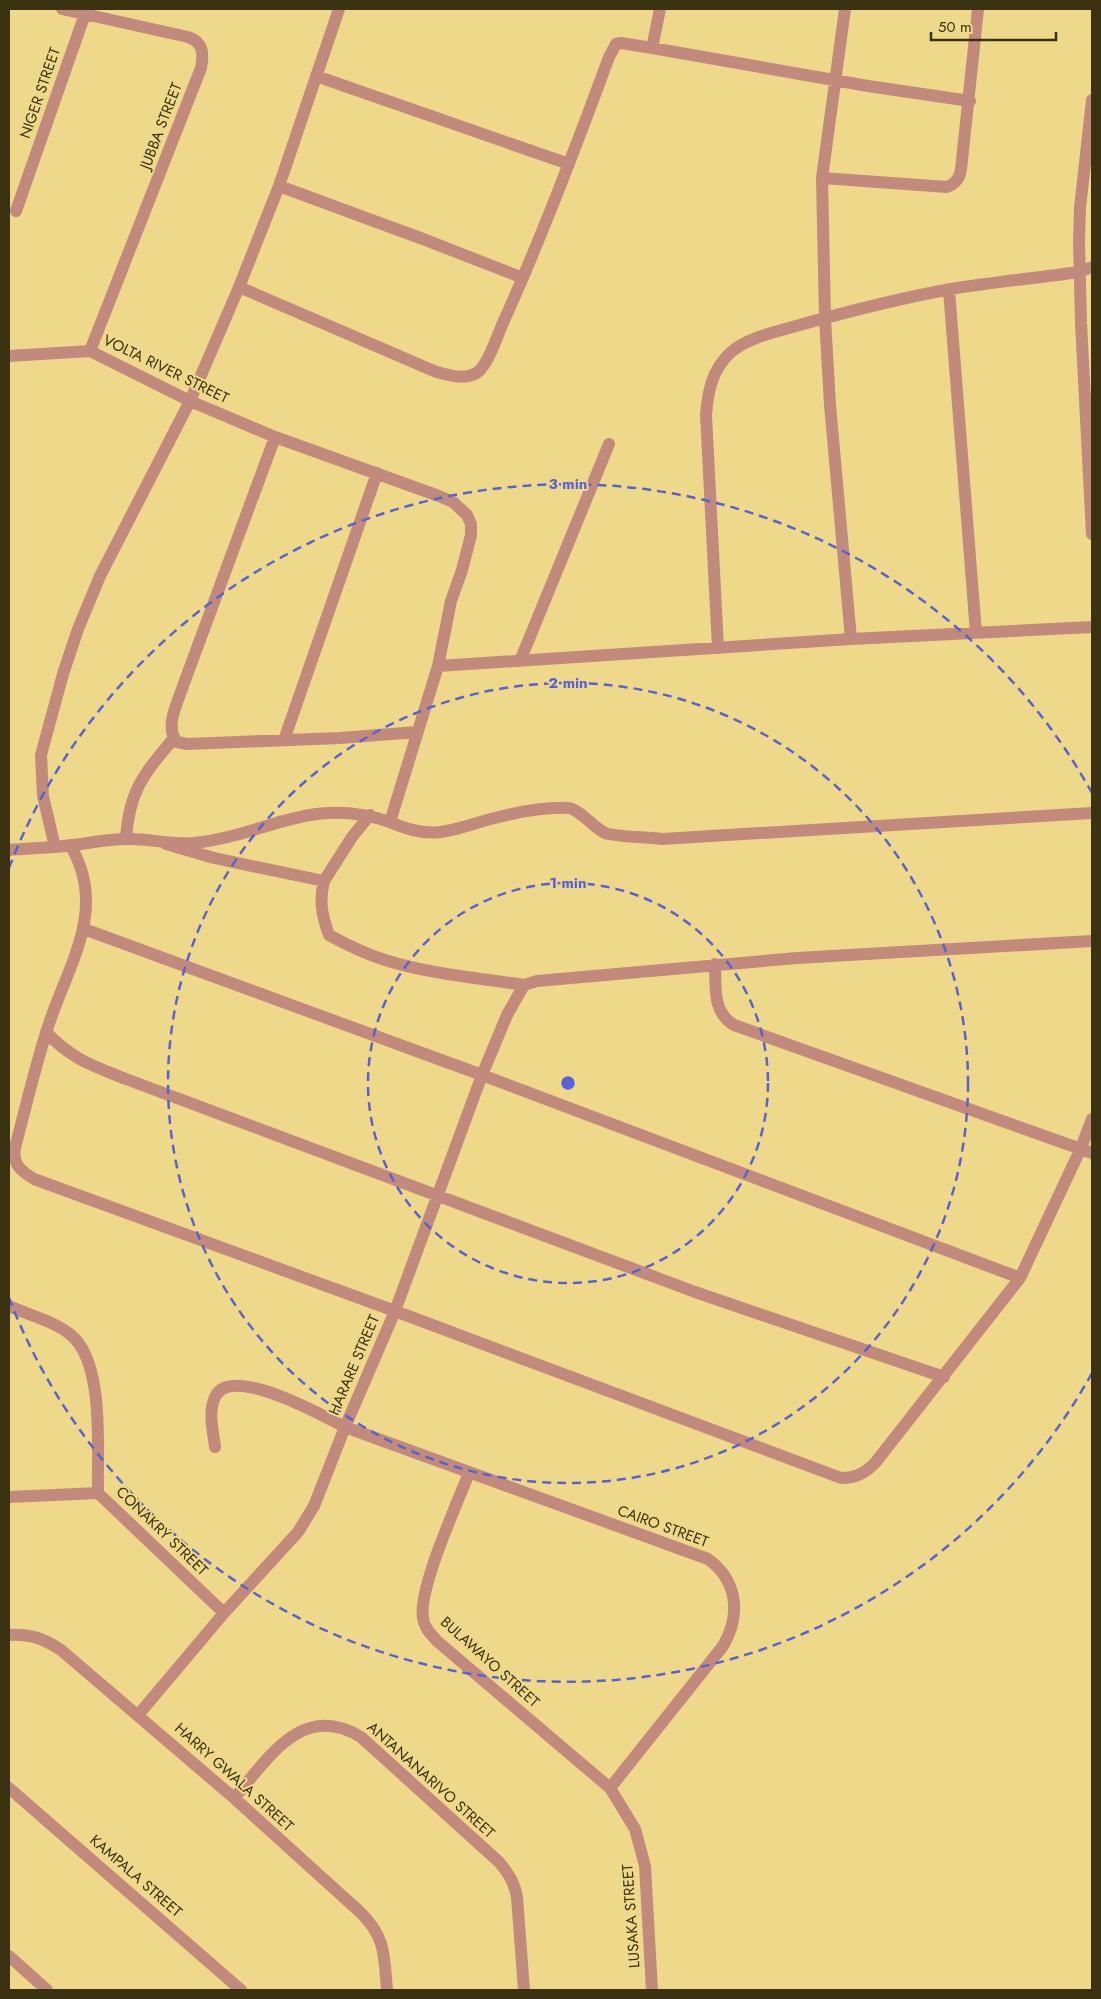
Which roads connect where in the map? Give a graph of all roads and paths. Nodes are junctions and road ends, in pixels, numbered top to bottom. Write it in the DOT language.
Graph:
graph roads {
  1 [pos="62,9"];
  2 [pos="339,9"];
  3 [pos="660,9"];
  4 [pos="845,9"];
  5 [pos="978,9"];
  6 [pos="85,14"];
  7 [pos="652,48"];
  8 [pos="316,76"];
  9 [pos="834,80"];
  10 [pos="1092,100"];
  11 [pos="970,101"];
  12 [pos="570,164"];
  13 [pos="822,178"];
  14 [pos="279,186"];
  15 [pos="16,211"];
  16 [pos="1092,267"];
  17 [pos="1079,272"];
  18 [pos="523,278"];
  19 [pos="239,287"];
  20 [pos="949,290"];
  21 [pos="825,318"];
  22 [pos="1087,324"];
  23 [pos="90,351"];
  24 [pos="9,356"];
  25 [pos="190,401"];
  26 [pos="275,437"];
  27 [pos="609,444"];
  28 [pos="377,473"];
  29 [pos="1092,534"];
  30 [pos="1092,627"];
  31 [pos="976,633"];
  32 [pos="851,639"];
  33 [pos="718,648"];
  34 [pos="520,661"];
  35 [pos="438,666"];
  36 [pos="416,732"];
  37 [pos="174,738"];
  38 [pos="284,740"];
  39 [pos="1092,814"];
  40 [pos="370,815"];
  41 [pos="390,822"];
  42 [pos="126,839"];
  43 [pos="166,844"];
  44 [pos="70,846"];
  45 [pos="55,847"];
  46 [pos="9,850"];
  47 [pos="324,881"];
  48 [pos="84,929"];
  49 [pos="1092,941"];
  50 [pos="715,964"];
  51 [pos="524,985"];
  52 [pos="46,1032"];
  53 [pos="482,1075"];
  54 [pos="1092,1119"];
  55 [pos="1086,1150"];
  56 [pos="437,1196"];
  57 [pos="1020,1278"];
  58 [pos="9,1306"];
  59 [pos="395,1311"];
  60 [pos="944,1377"];
  61 [pos="345,1427"];
  62 [pos="215,1447"];
  63 [pos="469,1473"];
  64 [pos="98,1493"];
  65 [pos="9,1497"];
  66 [pos="224,1613"];
  67 [pos="9,1635"];
  68 [pos="139,1714"];
  69 [pos="9,1788"];
  70 [pos="610,1788"];
  71 [pos="234,1798"];
  72 [pos="9,1956"];
  73 [pos="47,1990"];
  74 [pos="241,1990"];
  75 [pos="387,1990"];
  76 [pos="524,1990"];
  77 [pos="652,1990"];
  1 -- 6 [label="street, JUBBA STREET"];
  2 -- 8 [label="street"];
  3 -- 7 [label="street"];
  4 -- 9 [label="street"];
  5 -- 11 [label="street"];
  6 -- 15 [label="street, NIGER STREET"];
  6 -- 23 [label="street, JUBBA STREET"];
  7 -- 9 [label="street"];
  7 -- 12 [label="street"];
  8 -- 12 [label="street"];
  8 -- 14 [label="street"];
  9 -- 11 [label="street"];
  9 -- 13 [label="street"];
  10 -- 17 [label="street"];
  11 -- 13 [label="street"];
  12 -- 18 [label="street"];
  13 -- 21 [label="street"];
  14 -- 18 [label="street"];
  14 -- 19 [label="street"];
  16 -- 17 [label="street"];
  17 -- 20 [label="street"];
  17 -- 22 [label="street"];
  18 -- 19 [label="street"];
  19 -- 25 [label="street"];
  20 -- 21 [label="street"];
  20 -- 31 [label="street"];
  21 -- 32 [label="street"];
  21 -- 33 [label="street"];
  22 -- 29 [label="street"];
  23 -- 24 [label="street, VOLTA RIVER STREET"];
  23 -- 25 [label="street, VOLTA RIVER STREET"];
  25 -- 26 [label="street, VOLTA RIVER STREET"];
  25 -- 45 [label="street"];
  26 -- 28 [label="street, VOLTA RIVER STREET"];
  26 -- 37 [label="street"];
  27 -- 34 [label="street"];
  28 -- 35 [label="street, VOLTA RIVER STREET"];
  28 -- 38 [label="street"];
  30 -- 31 [label="street"];
  31 -- 32 [label="street"];
  32 -- 33 [label="street"];
  33 -- 34 [label="street"];
  34 -- 35 [label="street"];
  35 -- 36 [label="street, VOLTA RIVER STREET"];
  36 -- 38 [label="street"];
  36 -- 41 [label="street, VOLTA RIVER STREET"];
  37 -- 38 [label="street"];
  37 -- 42 [label="street"];
  39 -- 41 [label="street"];
  40 -- 41 [label="street"];
  40 -- 43 [label="street"];
  40 -- 47 [label="street"];
  42 -- 43 [label="street"];
  42 -- 44 [label="street"];
  43 -- 47 [label="street"];
  44 -- 45 [label="street"];
  44 -- 48 [label="street"];
  45 -- 46 [label="street"];
  47 -- 51 [label="street"];
  48 -- 52 [label="street"];
  48 -- 53 [label="street"];
  49 -- 50 [label="street"];
  50 -- 51 [label="street"];
  50 -- 55 [label="street"];
  51 -- 53 [label="street, HARARE STREET"];
  52 -- 56 [label="street"];
  52 -- 59 [label="street"];
  53 -- 56 [label="street, HARARE STREET"];
  53 -- 57 [label="street"];
  54 -- 55 [label="street"];
  55 -- 57 [label="street"];
  56 -- 59 [label="street, HARARE STREET"];
  56 -- 60 [label="street"];
  57 -- 60 [label="street"];
  58 -- 64 [label="street"];
  59 -- 60 [label="street"];
  59 -- 61 [label="street, HARARE STREET"];
  61 -- 62 [label="street, CAIRO STREET"];
  61 -- 63 [label="street, CAIRO STREET"];
  61 -- 66 [label="street, HARARE STREET"];
  63 -- 70 [label="street, BULAWAYO STREET"];
  63 -- 70 [label="street, CAIRO STREET"];
  64 -- 65 [label="street, CONAKRY STREET"];
  64 -- 66 [label="street, CONAKRY STREET"];
  66 -- 68 [label="street, HARARE STREET"];
  67 -- 68 [label="street, HARRY GWALA STREET"];
  68 -- 71 [label="street, HARRY GWALA STREET"];
  69 -- 74 [label="street, KAMPALA STREET"];
  70 -- 77 [label="street, LUSAKA STREET"];
  71 -- 75 [label="street, HARRY GWALA STREET"];
  71 -- 76 [label="street, ANTANANARIVO STREET"];
  72 -- 73 [label="street"];
}
